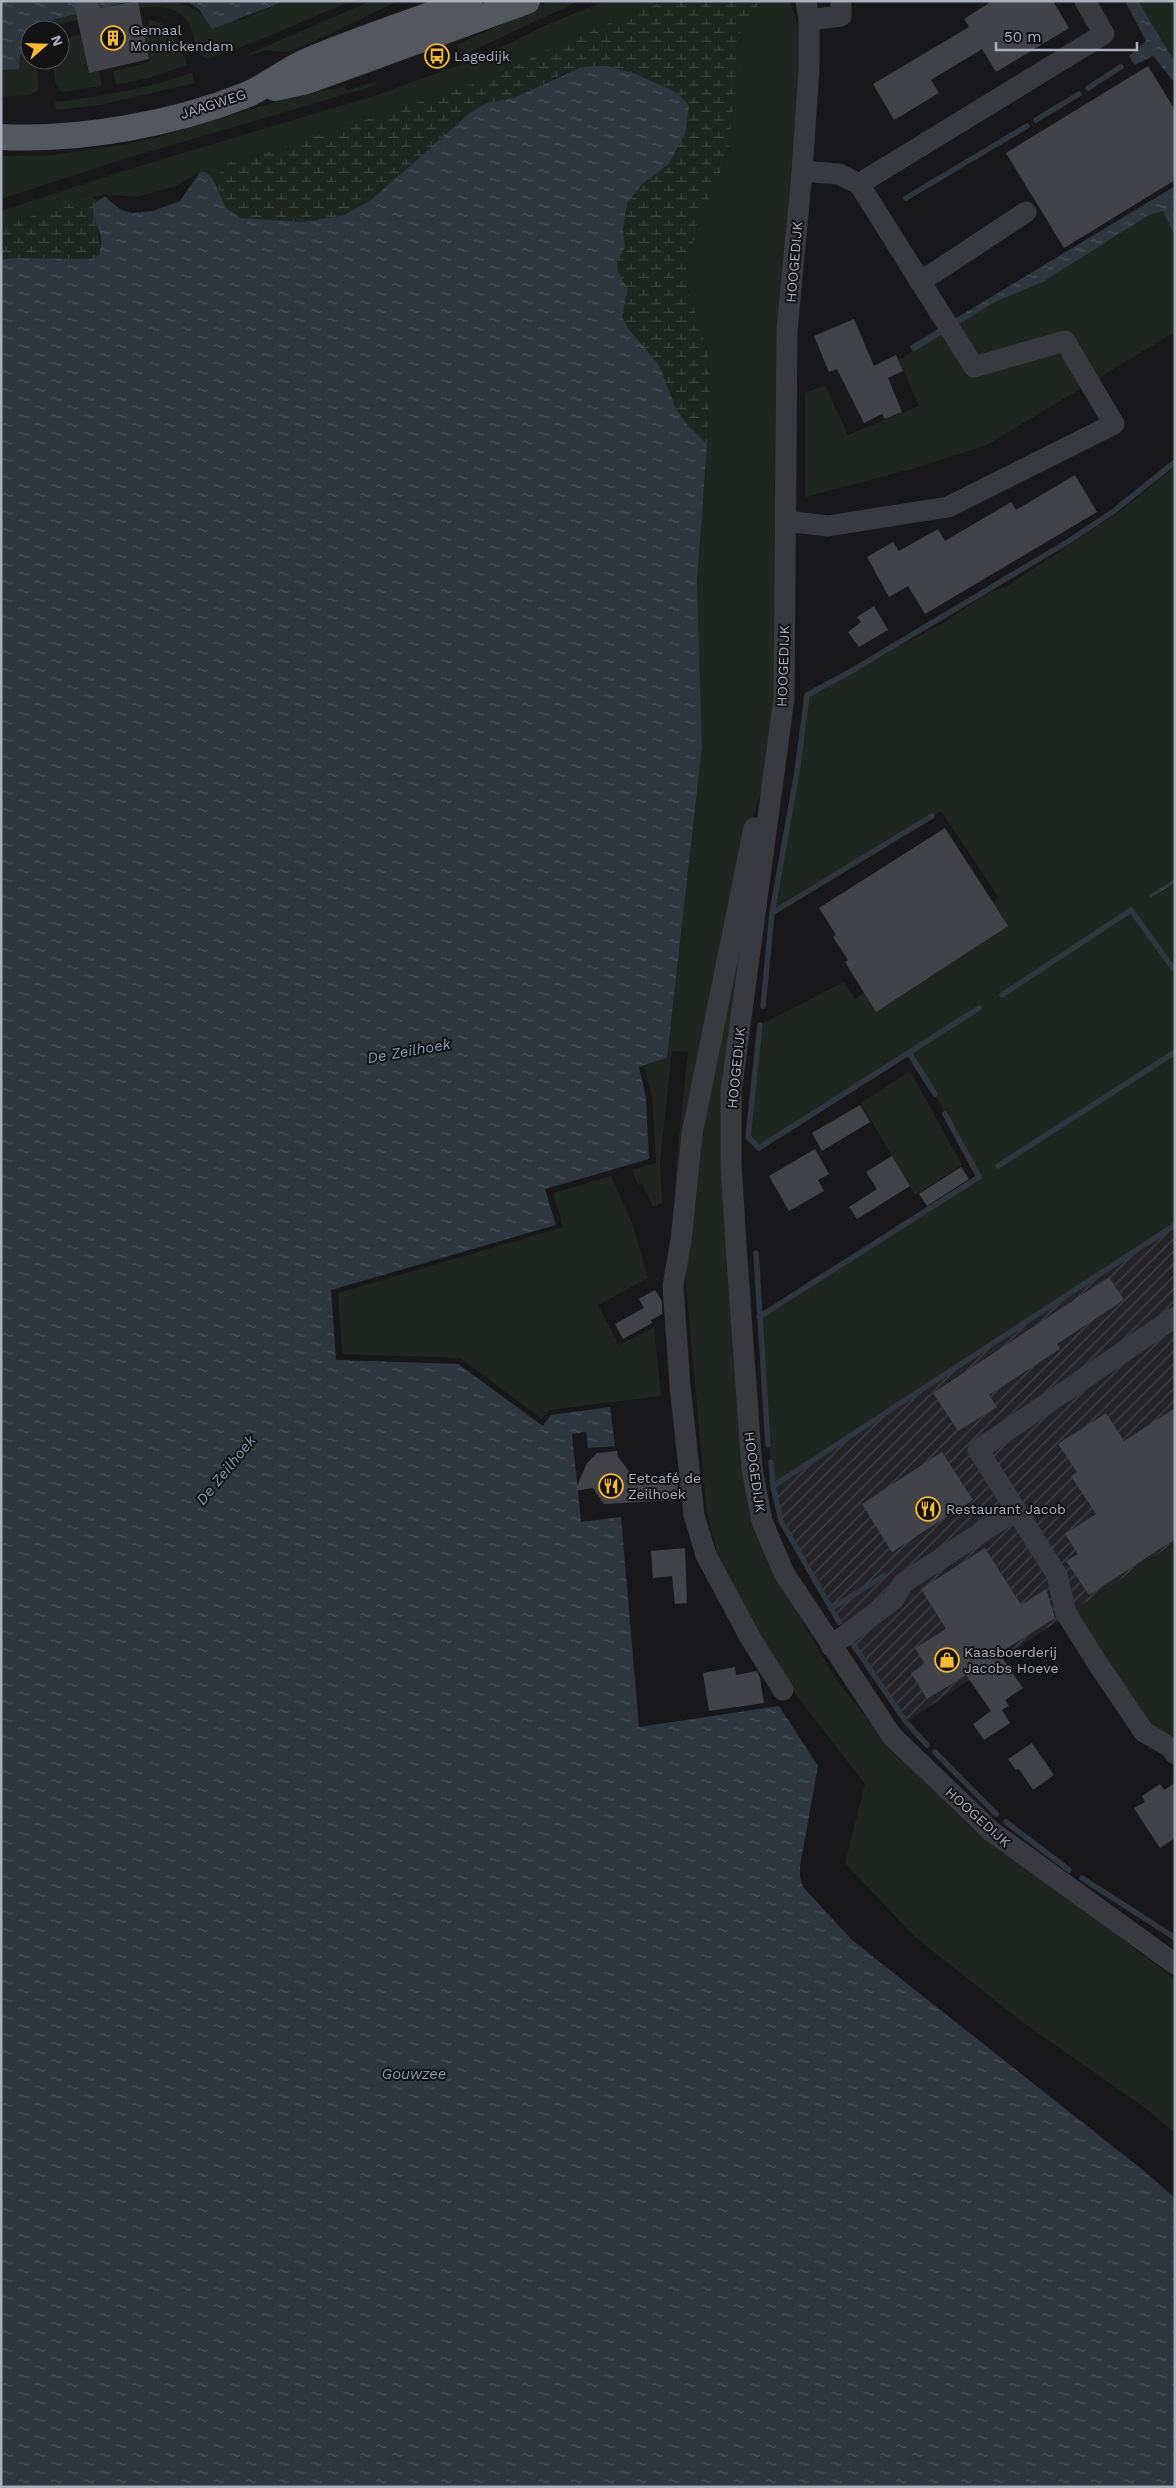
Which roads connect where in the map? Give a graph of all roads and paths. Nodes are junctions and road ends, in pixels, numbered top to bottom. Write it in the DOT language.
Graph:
graph roads {
  1 [pos="527,1"];
  2 [pos="841,1"];
  3 [pos="1085,1"];
  4 [pos="807,10"];
  5 [pos="469,12"];
  6 [pos="247,94"];
  7 [pos="1,137"];
  8 [pos="802,171"];
  9 [pos="858,184"];
  10 [pos="1026,212"];
  11 [pos="920,282"];
  12 [pos="786,521"];
  13 [pos="772,792"];
  14 [pos="1175,1317"];
  15 [pos="1016,1510"];
  16 [pos="831,1646"];
  17 [pos="783,1690"];
  18 [pos="1175,1754"];
  19 [pos="1175,1964"];
  1 -- 5 [label="main road"];
  2 -- 4 [label="street"];
  3 -- 9 [label="street"];
  4 -- 8 [label="street, HOOGEDIJK"];
  5 -- 6 [label="main road"];
  5 -- 6 [label="main road, JAAGWEG"];
  6 -- 7 [label="main road, JAAGWEG"];
  8 -- 9 [label="street"];
  8 -- 12 [label="street, HOOGEDIJK"];
  9 -- 11 [label="street"];
  10 -- 11 [label="street"];
  11 -- 12 [label="street"];
  12 -- 13 [label="street, HOOGEDIJK"];
  13 -- 16 [label="street, HOOGEDIJK"];
  13 -- 17 [label="street"];
  14 -- 15 [label="street"];
  15 -- 16 [label="street"];
  15 -- 18 [label="street"];
  16 -- 19 [label="street, HOOGEDIJK"];
}
